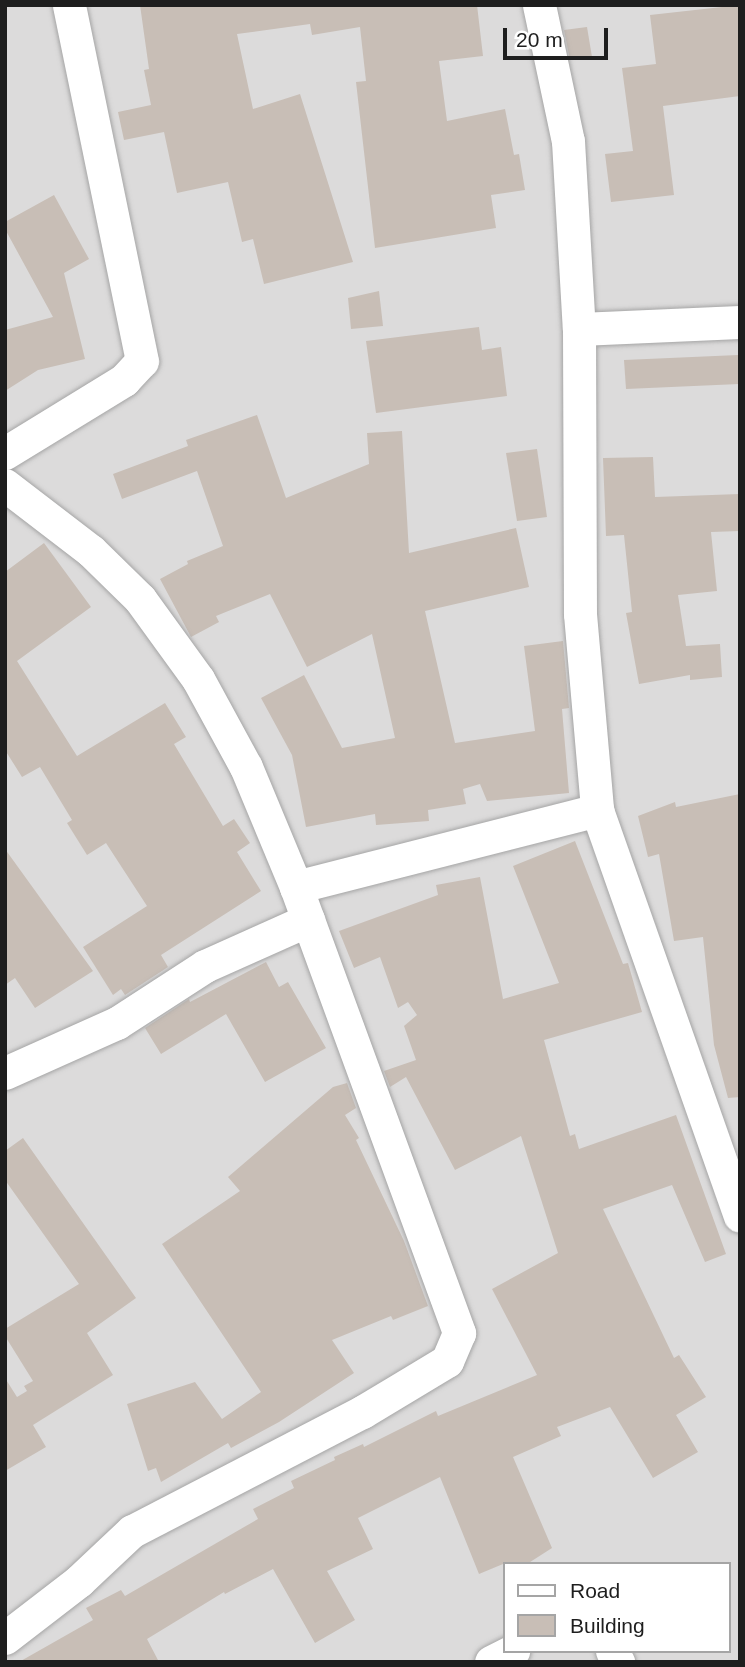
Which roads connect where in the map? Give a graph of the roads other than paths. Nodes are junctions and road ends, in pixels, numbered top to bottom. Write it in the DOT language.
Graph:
graph roads {
  1 [pos="69,5"];
  2 [pos="540,5"];
  3 [pos="740,322"];
  4 [pos="579,328"];
  5 [pos="5,453"];
  6 [pos="5,485"];
  7 [pos="597,810"];
  8 [pos="296,887"];
  9 [pos="308,920"];
  10 [pos="11,1062"];
  11 [pos="740,1215"];
  12 [pos="5,1637"];
  13 [pos="509,1653"];
  14 [pos="491,1662"];
  1 -- 5 [label="street"];
  2 -- 4 [label="street"];
  3 -- 4 [label="street"];
  4 -- 7 [label="street"];
  6 -- 8 [label="street"];
  7 -- 8 [label="street"];
  7 -- 11 [label="street"];
  8 -- 9 [label="street"];
  9 -- 10 [label="street"];
  9 -- 12 [label="street"];
  13 -- 14 [label="street"];
}
